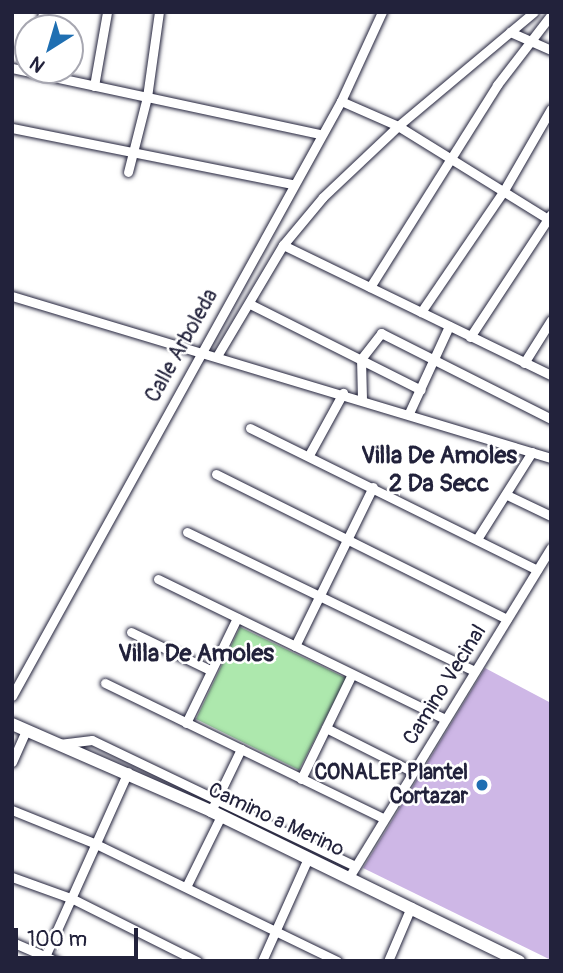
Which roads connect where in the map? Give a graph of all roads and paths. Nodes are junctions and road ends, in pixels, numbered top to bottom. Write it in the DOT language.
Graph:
graph roads {
  1 [pos="107,12"];
  2 [pos="159,12"];
  3 [pos="382,12"];
  4 [pos="534,12"];
  5 [pos="551,15"];
  6 [pos="510,32"];
  7 [pos="530,38"];
  8 [pos="551,50"];
  9 [pos="84,84"];
  10 [pos="94,86"];
  11 [pos="147,97"];
  12 [pos="341,100"];
  13 [pos="551,109"];
  14 [pos="398,126"];
  15 [pos="12,128"];
  16 [pos="319,134"];
  17 [pos="132,154"];
  18 [pos="452,160"];
  19 [pos="128,172"];
  20 [pos="292,184"];
  21 [pos="503,192"];
  22 [pos="550,218"];
  23 [pos="283,245"];
  24 [pos="370,287"];
  25 [pos="12,296"];
  26 [pos="250,304"];
  27 [pos="421,312"];
  28 [pos="551,320"];
  29 [pos="449,326"];
  30 [pos="470,337"];
  31 [pos="198,351"];
  32 [pos="217,356"];
  33 [pos="433,358"];
  34 [pos="361,359"];
  35 [pos="524,363"];
  36 [pos="551,375"];
  37 [pos="421,390"];
  38 [pos="342,393"];
  39 [pos="362,399"];
  40 [pos="409,413"];
  41 [pos="551,419"];
  42 [pos="250,428"];
  43 [pos="532,452"];
  44 [pos="309,454"];
  45 [pos="551,458"];
  46 [pos="216,474"];
  47 [pos="373,487"];
  48 [pos="507,495"];
  49 [pos="551,516"];
  50 [pos="187,531"];
  51 [pos="477,539"];
  52 [pos="347,541"];
  53 [pos="551,548"];
  54 [pos="537,570"];
  55 [pos="158,579"];
  56 [pos="321,597"];
  57 [pos="237,618"];
  58 [pos="507,619"];
  59 [pos="131,632"];
  60 [pos="295,646"];
  61 [pos="211,670"];
  62 [pos="474,671"];
  63 [pos="351,676"];
  64 [pos="105,683"];
  65 [pos="12,696"];
  66 [pos="445,719"];
  67 [pos="186,723"];
  68 [pos="12,724"];
  69 [pos="326,728"];
  70 [pos="26,730"];
  71 [pos="59,744"];
  72 [pos="242,750"];
  73 [pos="12,762"];
  74 [pos="411,771"];
  75 [pos="128,772"];
  76 [pos="301,779"];
  77 [pos="218,798"];
  78 [pos="12,810"];
  79 [pos="216,813"];
  80 [pos="383,818"];
  81 [pos="96,844"];
  82 [pos="308,858"];
  83 [pos="352,871"];
  84 [pos="12,877"];
  85 [pos="186,887"];
  86 [pos="73,899"];
  87 [pos="411,907"];
  88 [pos="275,929"];
  89 [pos="12,942"];
  90 [pos="44,958"];
  91 [pos="511,959"];
  92 [pos="56,961"];
  93 [pos="197,961"];
  94 [pos="261,961"];
  95 [pos="337,961"];
  96 [pos="388,961"];
  1 -- 10 [label="street"];
  2 -- 11 [label="street"];
  3 -- 12 [label="street, Calle Arboleda"];
  4 -- 6 [label="street"];
  5 -- 7 [label="street"];
  6 -- 7 [label="street"];
  6 -- 14 [label="street"];
  7 -- 8 [label="street"];
  7 -- 18 [label="street"];
  9 -- 10 [label="street"];
  10 -- 11 [label="street"];
  11 -- 16 [label="street"];
  11 -- 17 [label="street"];
  12 -- 14 [label="street"];
  12 -- 16 [label="street, Calle Arboleda"];
  13 -- 21 [label="street"];
  14 -- 18 [label="street"];
  14 -- 23 [label="street"];
  15 -- 17 [label="street"];
  16 -- 20 [label="street, Calle Arboleda"];
  17 -- 19 [label="street"];
  17 -- 20 [label="street"];
  18 -- 21 [label="street"];
  18 -- 24 [label="street"];
  20 -- 31 [label="street, Calle Arboleda"];
  21 -- 22 [label="street"];
  21 -- 27 [label="street"];
  22 -- 30 [label="street"];
  23 -- 24 [label="street"];
  23 -- 26 [label="street"];
  24 -- 27 [label="street"];
  25 -- 31 [label="street"];
  26 -- 32 [label="street"];
  26 -- 34 [label="street"];
  27 -- 29 [label="street"];
  28 -- 35 [label="street"];
  29 -- 30 [label="street"];
  29 -- 33 [label="street"];
  30 -- 35 [label="street"];
  31 -- 32 [label="street"];
  31 -- 65 [label="street, Calle Arboleda"];
  32 -- 38 [label="street"];
  33 -- 34 [label="street"];
  33 -- 37 [label="street"];
  33 -- 41 [label="street"];
  34 -- 37 [label="street"];
  34 -- 39 [label="street"];
  35 -- 36 [label="street"];
  37 -- 40 [label="street"];
  38 -- 39 [label="street"];
  38 -- 44 [label="street"];
  39 -- 40 [label="street"];
  40 -- 43 [label="street"];
  42 -- 44 [label="street"];
  43 -- 45 [label="street"];
  43 -- 48 [label="street"];
  44 -- 47 [label="street"];
  46 -- 52 [label="street"];
  47 -- 51 [label="street"];
  47 -- 52 [label="street"];
  48 -- 49 [label="street"];
  48 -- 51 [label="street"];
  50 -- 56 [label="street"];
  51 -- 54 [label="street"];
  52 -- 56 [label="street"];
  52 -- 58 [label="street"];
  53 -- 54 [label="street, Camino Vecinal"];
  54 -- 58 [label="street, Camino Vecinal"];
  55 -- 57 [label="street"];
  56 -- 60 [label="street"];
  56 -- 62 [label="street"];
  57 -- 60 [label="street"];
  57 -- 61 [label="street"];
  58 -- 62 [label="street, Camino Vecinal"];
  59 -- 61 [label="street"];
  60 -- 63 [label="street"];
  61 -- 67 [label="street"];
  62 -- 66 [label="street, Camino Vecinal"];
  63 -- 66 [label="street"];
  63 -- 69 [label="street"];
  64 -- 67 [label="street"];
  66 -- 74 [label="street, Camino Vecinal"];
  67 -- 72 [label="street"];
  68 -- 70 [label="street, Camino a Merino"];
  69 -- 74 [label="street"];
  69 -- 76 [label="street"];
  70 -- 71 [label="street, Camino a Merino"];
  70 -- 73 [label="street"];
  71 -- 75 [label="street, Camino a Merino"];
  71 -- 77 [label="street"];
  72 -- 76 [label="street"];
  72 -- 77 [label="street"];
  74 -- 80 [label="street, Camino Vecinal"];
  75 -- 79 [label="street, Camino a Merino"];
  75 -- 81 [label="street"];
  76 -- 80 [label="street"];
  77 -- 79 [label="street"];
  77 -- 83 [label="street"];
  78 -- 81 [label="street"];
  79 -- 82 [label="street, Camino a Merino"];
  79 -- 85 [label="street"];
  80 -- 83 [label="street, Camino Vecinal"];
  81 -- 85 [label="street"];
  81 -- 86 [label="street"];
  82 -- 83 [label="street, Camino a Merino"];
  82 -- 88 [label="street"];
  83 -- 87 [label="street, Camino a Merino"];
  84 -- 86 [label="street"];
  85 -- 88 [label="street"];
  86 -- 90 [label="street"];
  86 -- 93 [label="street"];
  87 -- 91 [label="street, Camino a Merino"];
  87 -- 96 [label="street"];
  88 -- 94 [label="street"];
  88 -- 95 [label="street"];
  89 -- 90 [label="street"];
  90 -- 92 [label="street"];
}
